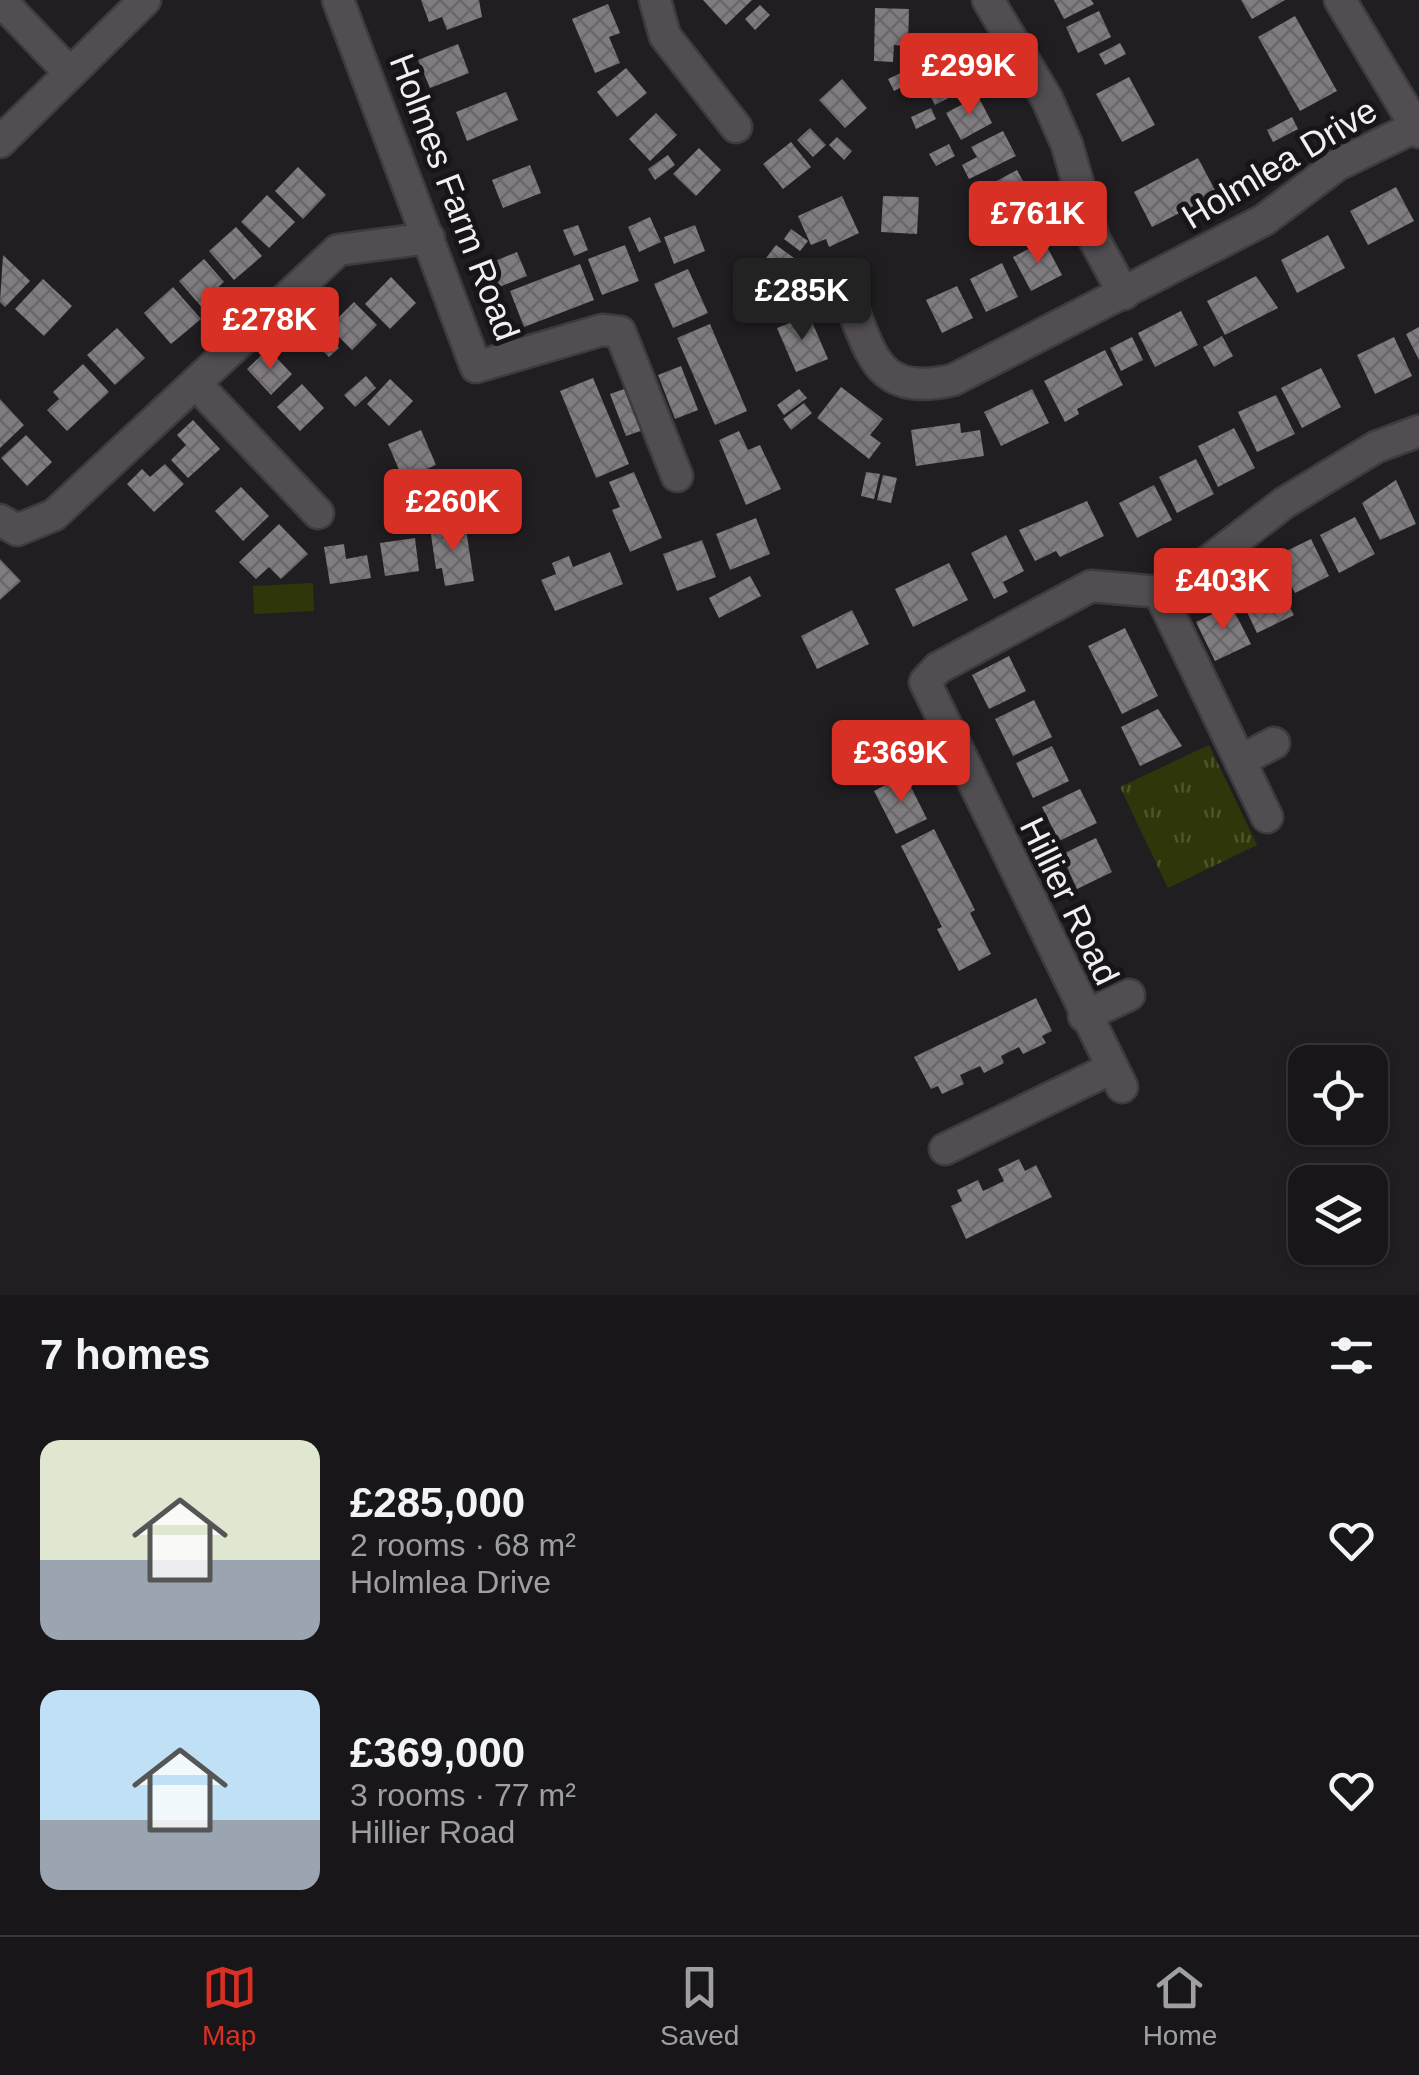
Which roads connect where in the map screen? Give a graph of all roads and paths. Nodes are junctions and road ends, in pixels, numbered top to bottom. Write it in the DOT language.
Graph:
graph roads {
  1 [pos="0,0"];
  2 [pos="146,0"];
  3 [pos="338,0"];
  4 [pos="655,0"];
  5 [pos="988,0"];
  6 [pos="1340,0"];
  7 [pos="70,73"];
  8 [pos="1418,127"];
  9 [pos="736,128"];
  10 [pos="0,142"];
  11 [pos="429,238"];
  12 [pos="845,290"];
  13 [pos="1124,294"];
  14 [pos="198,385"];
  15 [pos="1419,431"];
  16 [pos="677,476"];
  17 [pos="318,513"];
  18 [pos="0,520"];
  19 [pos="1159,592"];
  20 [pos="1274,743"];
  21 [pos="1240,761"];
  22 [pos="1267,817"];
  23 [pos="1128,995"];
  24 [pos="1084,1016"];
  25 [pos="945,1149"];
  1 -- 7 [label="street"];
  2 -- 7 [label="street"];
  3 -- 11 [label="street, Holmes Farm Road"];
  4 -- 9 [label="street"];
  5 -- 13 [label="street"];
  6 -- 8 [label="street"];
  7 -- 10 [label="street"];
  8 -- 13 [label="street, Holmlea Drive"];
  11 -- 14 [label="street"];
  11 -- 16 [label="street, Holmes Farm Road"];
  12 -- 13 [label="street, Holmlea Drive"];
  14 -- 17 [label="street"];
  14 -- 18 [label="street"];
  15 -- 19 [label="street"];
  19 -- 21 [label="street"];
  19 -- 24 [label="street, Hillier Road"];
  20 -- 21 [label="street"];
  21 -- 22 [label="street"];
  23 -- 24 [label="street, Hillier Road"];
  24 -- 25 [label="street, Hillier Road"];
}
